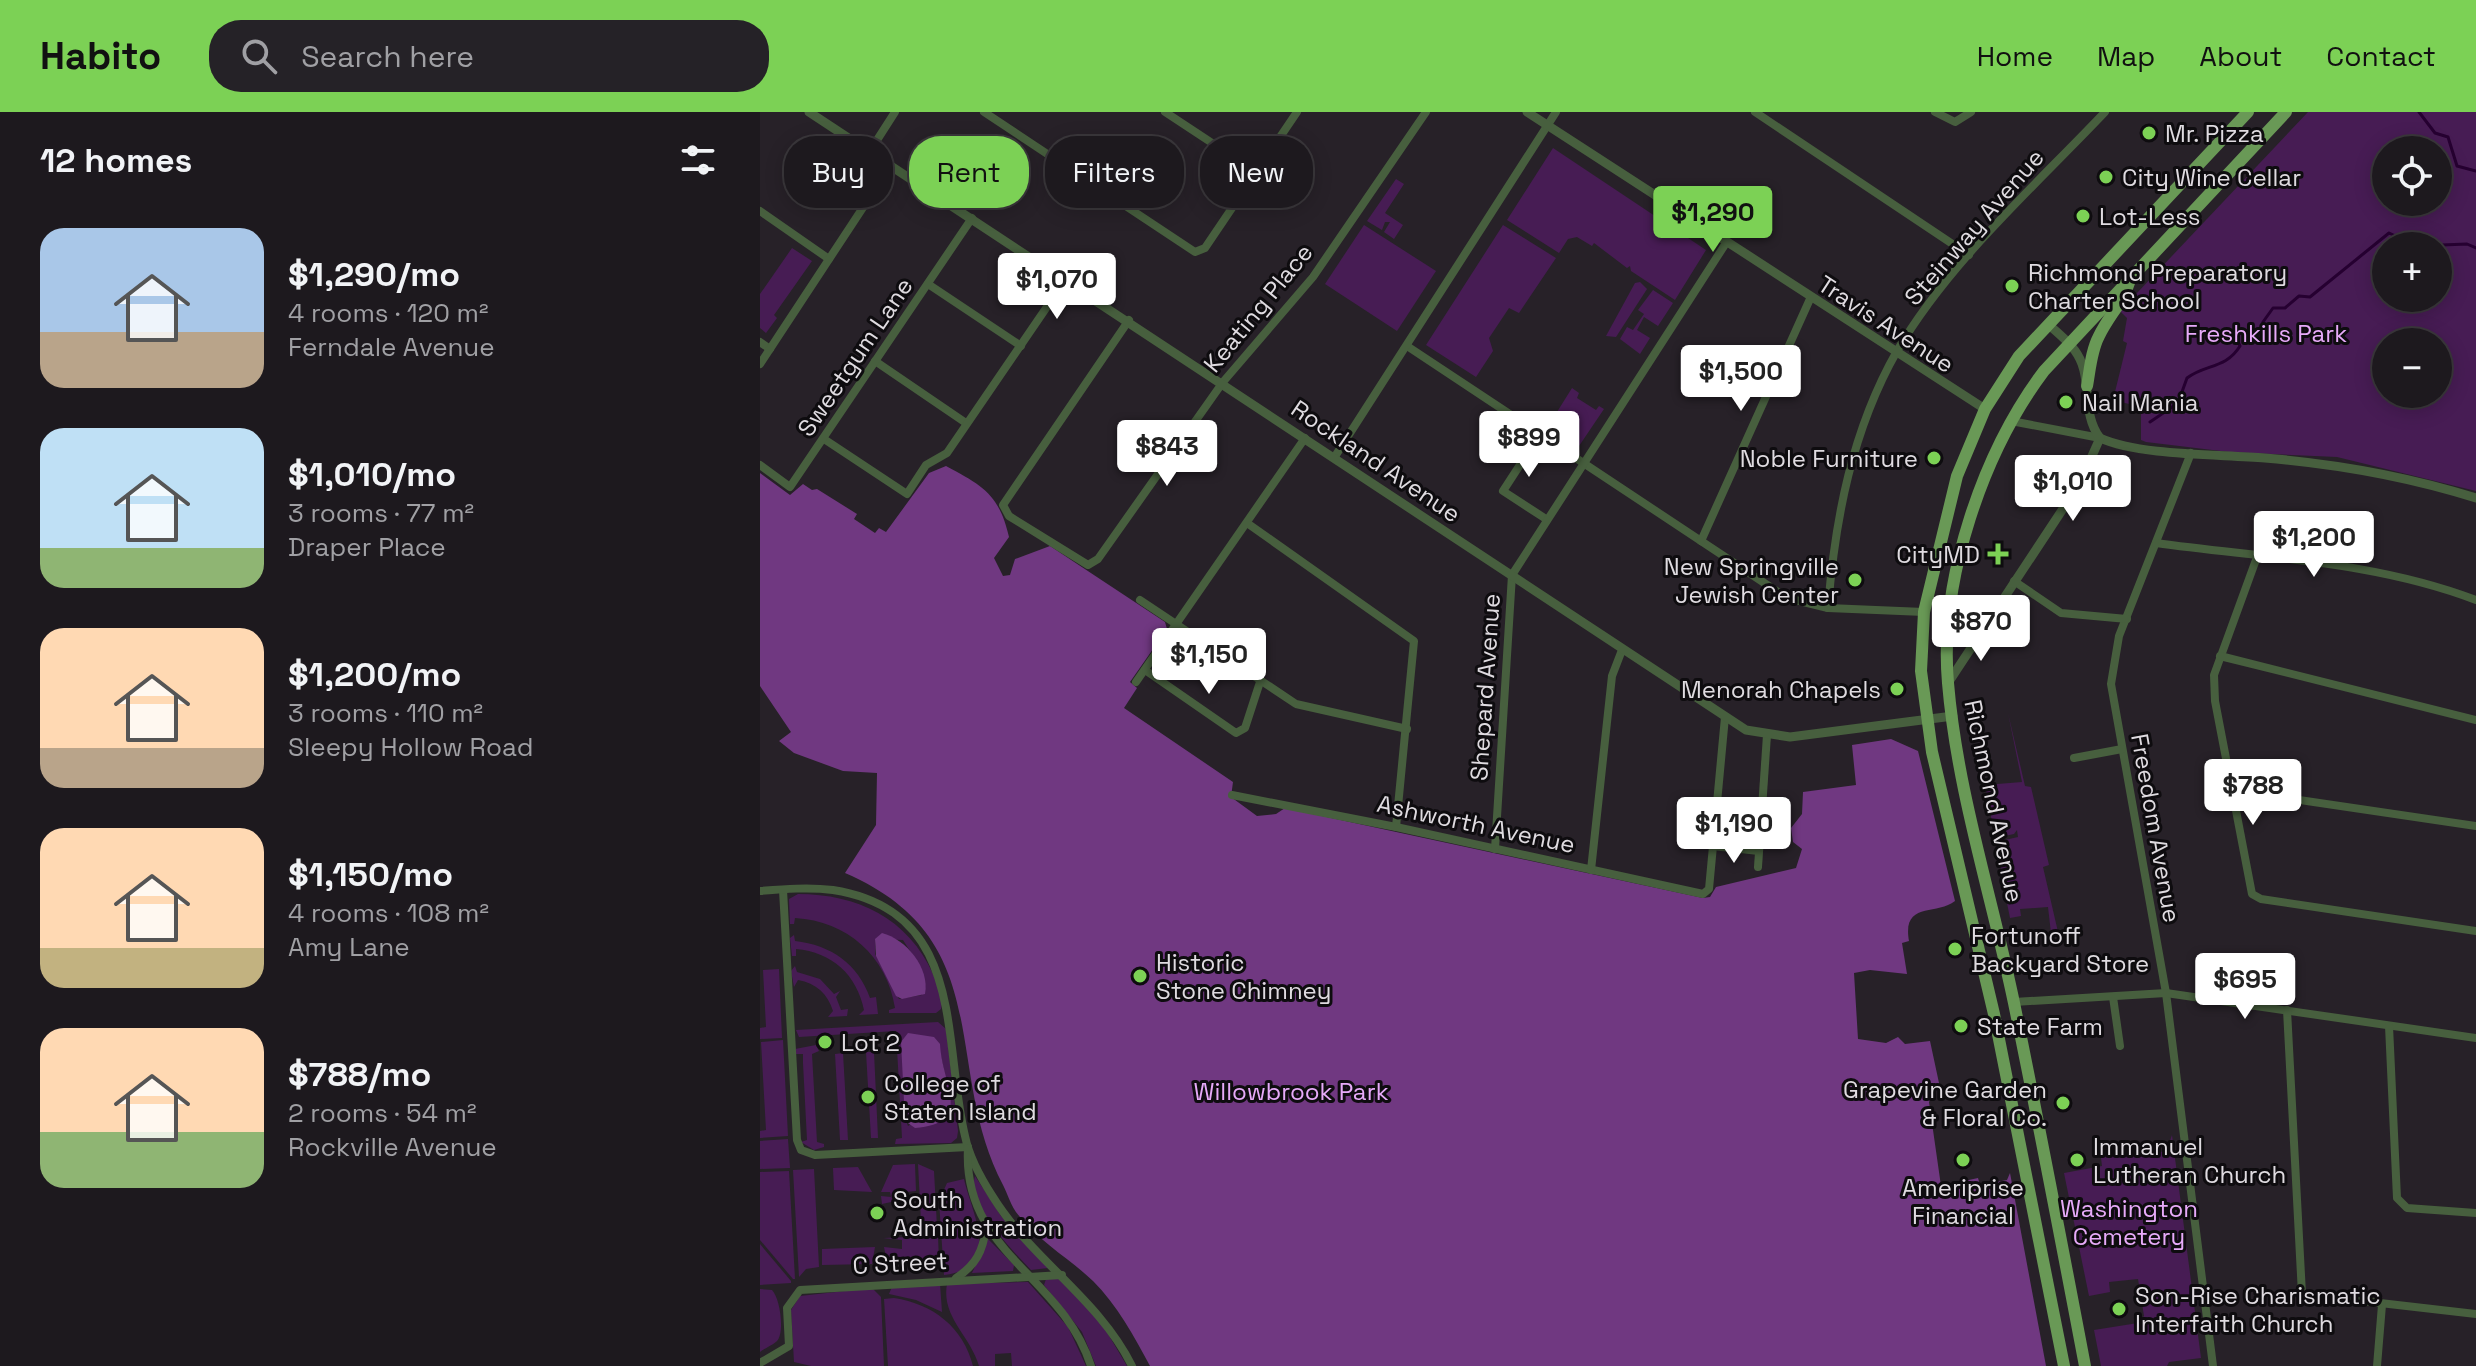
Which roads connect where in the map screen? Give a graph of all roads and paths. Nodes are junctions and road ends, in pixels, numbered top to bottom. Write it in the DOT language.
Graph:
graph roads {
  1 [pos="809,112"];
  2 [pos="895,112"];
  3 [pos="984,112"];
  4 [pos="1165,112"];
  5 [pos="1297,112"];
  6 [pos="1426,112"];
  7 [pos="1527,112"];
  8 [pos="1556,112"];
  9 [pos="1755,112"];
  10 [pos="1935,112"];
  11 [pos="1971,112"];
  12 [pos="2105,112"];
  13 [pos="2248,112"];
  14 [pos="2286,112"];
  15 [pos="1548,126"];
  16 [pos="847,136"];
  17 [pos="880,136"];
  18 [pos="1201,136"];
  19 [pos="1281,136"];
  20 [pos="893,166"];
  21 [pos="863,208"];
  22 [pos="1232,208"];
  23 [pos="760,211"];
  24 [pos="972,218"];
  25 [pos="1726,243"];
  26 [pos="1969,255"];
  27 [pos="829,259"];
  28 [pos="2131,277"];
  29 [pos="1066,279"];
  30 [pos="928,284"];
  31 [pos="1810,299"];
  32 [pos="1129,320"];
  33 [pos="2049,325"];
  34 [pos="760,342"];
  35 [pos="2069,344"];
  36 [pos="1021,346"];
  37 [pos="1407,346"];
  38 [pos="770,349"];
  39 [pos="1896,355"];
  40 [pos="875,361"];
  41 [pos="760,364"];
  42 [pos="1223,382"];
  43 [pos="2087,386"];
  44 [pos="1985,409"];
  45 [pos="2010,421"];
  46 [pos="966,423"];
  47 [pos="1540,434"];
  48 [pos="1305,438"];
  49 [pos="2100,438"];
  50 [pos="824,439"];
  51 [pos="2191,453"];
  52 [pos="1334,458"];
  53 [pos="1583,462"];
  54 [pos="760,465"];
  55 [pos="2476,498"];
  56 [pos="1546,519"];
  57 [pos="1247,523"];
  58 [pos="1701,541"];
  59 [pos="2156,543"];
  60 [pos="2257,557"];
  61 [pos="1512,575"];
  62 [pos="2014,581"];
  63 [pos="1140,600"];
  64 [pos="2476,600"];
  65 [pos="1828,608"];
  66 [pos="1924,612"];
  67 [pos="1950,618"];
  68 [pos="2127,619"];
  69 [pos="1177,624"];
  70 [pos="1986,624"];
  71 [pos="1622,650"];
  72 [pos="2220,656"];
  73 [pos="1145,670"];
  74 [pos="1136,682"];
  75 [pos="1260,682"];
  76 [pos="1948,683"];
  77 [pos="1953,716"];
  78 [pos="1725,717"];
  79 [pos="1927,720"];
  80 [pos="2476,720"];
  81 [pos="1407,729"];
  82 [pos="1767,735"];
  83 [pos="2122,749"];
  84 [pos="2074,758"];
  85 [pos="2231,790"];
  86 [pos="1232,795"];
  87 [pos="2476,826"];
  88 [pos="1396,827"];
  89 [pos="1713,846"];
  90 [pos="1495,849"];
  91 [pos="1759,851"];
  92 [pos="1758,867"];
  93 [pos="1591,870"];
  94 [pos="783,890"];
  95 [pos="760,891"];
  96 [pos="2476,931"];
  97 [pos="2166,993"];
  98 [pos="2113,997"];
  99 [pos="2014,1002"];
  100 [pos="2287,1010"];
  101 [pos="2389,1026"];
  102 [pos="2476,1038"];
  103 [pos="2120,1046"];
  104 [pos="968,1147"];
  105 [pos="2476,1213"];
  106 [pos="986,1227"];
  107 [pos="1062,1275"];
  108 [pos="1031,1277"];
  109 [pos="953,1280"];
  110 [pos="2382,1305"];
  111 [pos="2476,1314"];
  112 [pos="760,1363"];
  113 [pos="1091,1366"];
  114 [pos="1132,1366"];
  115 [pos="2064,1366"];
  116 [pos="2085,1366"];
  117 [pos="2213,1366"];
  118 [pos="2377,1366"];
  1 -- 16 [label="street, Rockland Avenue"];
  2 -- 17 [label="street"];
  3 -- 22 [label="street"];
  4 -- 18 [label="street"];
  5 -- 19 [label="street"];
  6 -- 42 [label="street, Keating Place"];
  7 -- 15 [label="street, Travis Avenue"];
  8 -- 15 [label="street"];
  9 -- 26 [label="street"];
  10 -- 11 [label="street"];
  12 -- 26 [label="street, Steinway Avenue"];
  13 -- 33 [label="main road, Richmond Avenue"];
  14 -- 28 [label="main road, Richmond Avenue"];
  15 -- 25 [label="street, Travis Avenue"];
  15 -- 37 [label="street"];
  20 -- 24 [label="street, Rockland Avenue"];
  21 -- 27 [label="street"];
  23 -- 27 [label="street"];
  24 -- 29 [label="street, Rockland Avenue"];
  24 -- 30 [label="street, Sweetgum Lane"];
  25 -- 31 [label="street, Travis Avenue"];
  25 -- 53 [label="street"];
  26 -- 39 [label="street, Steinway Avenue"];
  27 -- 38 [label="street"];
  28 -- 35 [label="main road, Richmond Avenue"];
  28 -- 43 [label="main road"];
  29 -- 32 [label="street, Rockland Avenue"];
  29 -- 36 [label="street"];
  30 -- 36 [label="street"];
  30 -- 40 [label="street, Sweetgum Lane"];
  31 -- 39 [label="street, Travis Avenue"];
  31 -- 58 [label="street"];
  32 -- 42 [label="street, Rockland Avenue"];
  32 -- 42 [label="street, Keating Place"];
  33 -- 35 [label="street"];
  33 -- 44 [label="main road, Richmond Avenue"];
  34 -- 38 [label="street"];
  35 -- 43 [label="street"];
  35 -- 45 [label="main road, Richmond Avenue"];
  36 -- 46 [label="street"];
  37 -- 47 [label="street"];
  37 -- 52 [label="street"];
  38 -- 41 [label="street"];
  39 -- 44 [label="street, Travis Avenue"];
  39 -- 65 [label="street, Steinway Avenue"];
  40 -- 46 [label="street"];
  40 -- 50 [label="street, Sweetgum Lane"];
  42 -- 48 [label="street, Rockland Avenue"];
  43 -- 49 [label="street"];
  44 -- 66 [label="main road, Richmond Avenue"];
  45 -- 49 [label="street"];
  45 -- 67 [label="main road, Richmond Avenue"];
  46 -- 50 [label="street"];
  47 -- 53 [label="street"];
  47 -- 56 [label="street"];
  48 -- 52 [label="street, Rockland Avenue"];
  48 -- 57 [label="street"];
  49 -- 51 [label="street"];
  49 -- 62 [label="street"];
  50 -- 54 [label="street, Sweetgum Lane"];
  51 -- 55 [label="street"];
  51 -- 59 [label="street, Freedom Avenue"];
  52 -- 61 [label="street, Rockland Avenue"];
  53 -- 56 [label="street"];
  53 -- 58 [label="street"];
  56 -- 61 [label="street"];
  57 -- 69 [label="street"];
  57 -- 81 [label="street"];
  58 -- 65 [label="street"];
  59 -- 60 [label="street"];
  59 -- 68 [label="street, Freedom Avenue"];
  60 -- 64 [label="street"];
  60 -- 72 [label="street"];
  61 -- 71 [label="street, Rockland Avenue"];
  61 -- 90 [label="street, Shepard Avenue"];
  62 -- 68 [label="street"];
  62 -- 70 [label="street"];
  63 -- 69 [label="street"];
  65 -- 66 [label="street"];
  66 -- 79 [label="main road, Richmond Avenue"];
  67 -- 70 [label="street"];
  67 -- 76 [label="main road, Richmond Avenue"];
  68 -- 83 [label="street, Freedom Avenue"];
  69 -- 73 [label="street"];
  69 -- 75 [label="street"];
  70 -- 76 [label="street"];
  71 -- 78 [label="street, Rockland Avenue"];
  71 -- 93 [label="street"];
  72 -- 80 [label="street"];
  72 -- 85 [label="street"];
  73 -- 74 [label="street"];
  73 -- 75 [label="street"];
  75 -- 81 [label="street"];
  76 -- 77 [label="main road, Richmond Avenue"];
  77 -- 79 [label="street, Rockland Avenue"];
  77 -- 99 [label="main road, Richmond Avenue"];
  78 -- 82 [label="street, Rockland Avenue"];
  78 -- 89 [label="street"];
  79 -- 82 [label="street, Rockland Avenue"];
  79 -- 115 [label="main road, Richmond Avenue"];
  81 -- 88 [label="street"];
  82 -- 91 [label="street"];
  83 -- 84 [label="street"];
  83 -- 97 [label="street, Freedom Avenue"];
  85 -- 87 [label="street"];
  85 -- 96 [label="street"];
  86 -- 88 [label="street, Ashworth Avenue"];
  88 -- 90 [label="street, Ashworth Avenue"];
  89 -- 91 [label="street"];
  89 -- 93 [label="street, Ashworth Avenue"];
  90 -- 93 [label="street, Ashworth Avenue"];
  91 -- 92 [label="street"];
  94 -- 95 [label="street"];
  94 -- 104 [label="street"];
  94 -- 104 [label="street"];
  97 -- 98 [label="street"];
  97 -- 100 [label="street"];
  97 -- 117 [label="street, Freedom Avenue"];
  98 -- 99 [label="street"];
  98 -- 103 [label="street"];
  99 -- 116 [label="main road, Richmond Avenue"];
  100 -- 101 [label="street"];
  100 -- 110 [label="street"];
  101 -- 102 [label="street"];
  101 -- 105 [label="street"];
  104 -- 106 [label="street"];
  104 -- 107 [label="street"];
  106 -- 108 [label="street"];
  106 -- 109 [label="street"];
  107 -- 108 [label="street, C Street"];
  107 -- 114 [label="street"];
  108 -- 109 [label="street, C Street"];
  108 -- 113 [label="street"];
  109 -- 112 [label="street, C Street"];
  110 -- 111 [label="street"];
  110 -- 118 [label="street"];
}
